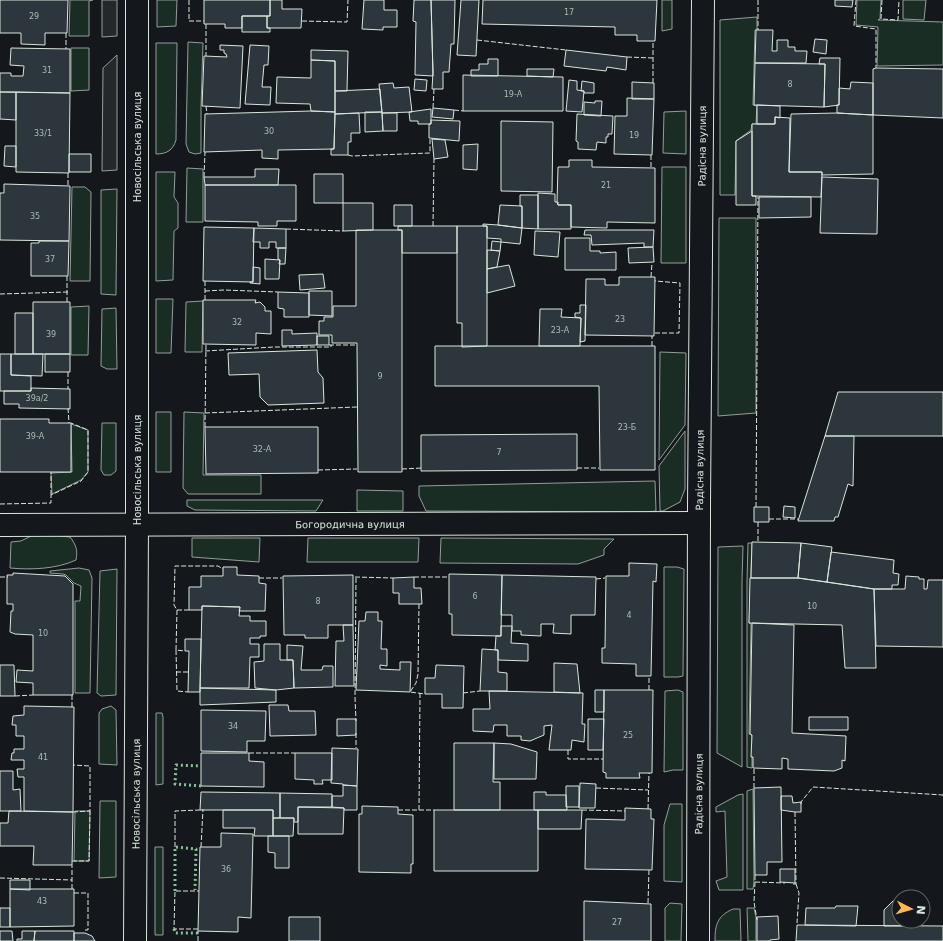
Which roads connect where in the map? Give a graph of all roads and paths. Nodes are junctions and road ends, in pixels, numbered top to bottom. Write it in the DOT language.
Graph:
graph roads {
  1 [pos="137,0"];
  2 [pos="703,0"];
  3 [pos="699,523"];
  4 [pos="0,525"];
  5 [pos="137,525"];
  6 [pos="135,941"];
  7 [pos="698,941"];
  1 -- 5 [label="street, Новосільська вулиця"];
  2 -- 3 [label="street, Радісна вулиця"];
  3 -- 5 [label="street, Богородична вулиця"];
  3 -- 7 [label="street, Радісна вулиця"];
  4 -- 5 [label="street, Богородична вулиця"];
  5 -- 6 [label="street, Новосільська вулиця"];
}
